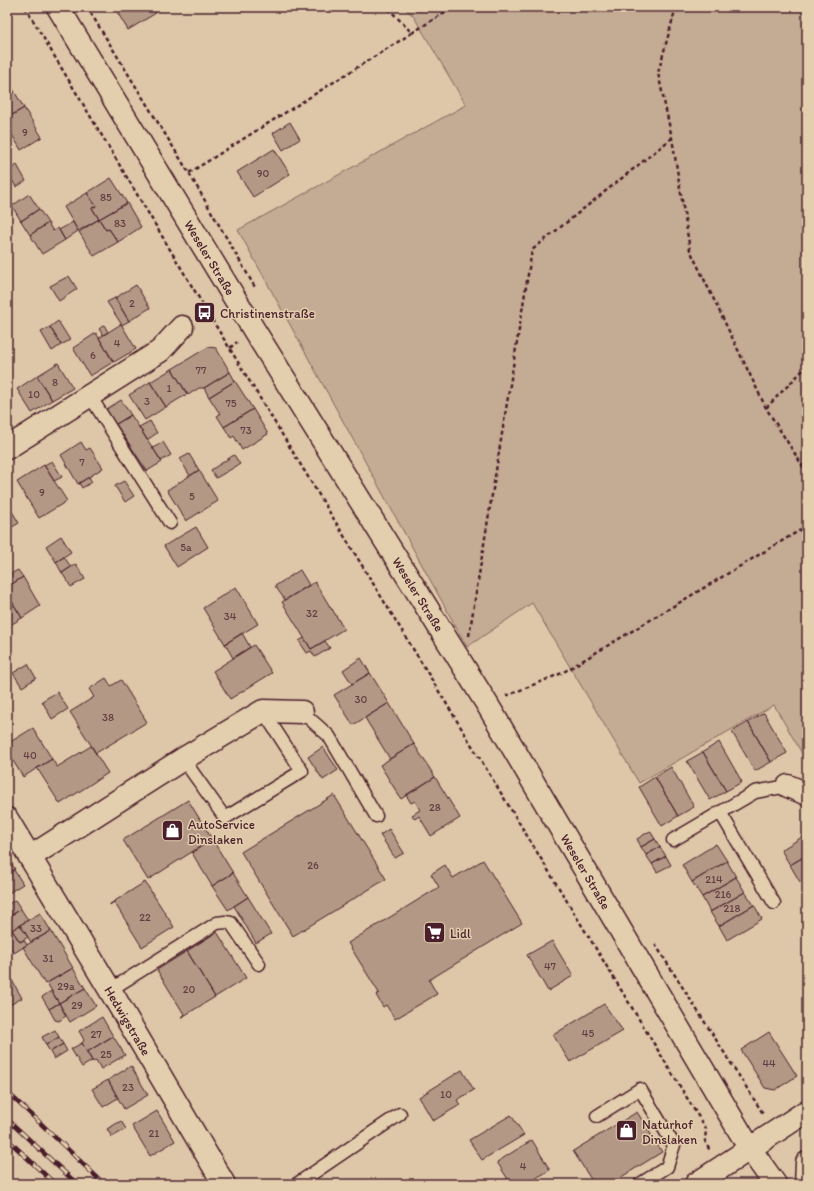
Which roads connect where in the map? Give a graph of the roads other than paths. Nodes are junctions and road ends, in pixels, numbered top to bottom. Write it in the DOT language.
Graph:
graph roads {
  1 [pos="58,7"];
  2 [pos="182,327"];
  3 [pos="90,396"];
  4 [pos="7,448"];
  5 [pos="170,523"];
  6 [pos="264,711"];
  7 [pos="302,712"];
  8 [pos="184,759"];
  9 [pos="798,790"];
  10 [pos="720,812"];
  11 [pos="376,816"];
  12 [pos="7,819"];
  13 [pos="672,840"];
  14 [pos="30,858"];
  15 [pos="774,903"];
  16 [pos="259,964"];
  17 [pos="110,990"];
  18 [pos="807,1111"];
  19 [pos="400,1114"];
  20 [pos="597,1116"];
  21 [pos="750,1148"];
  22 [pos="807,1163"];
  23 [pos="224,1184"];
  24 [pos="297,1184"];
  25 [pos="640,1184"];
  26 [pos="696,1184"];
  27 [pos="775,1184"];
  28 [pos="806,1184"];
  1 -- 21 [label="main road, Weseler Straße"];
  2 -- 3 [label="main road"];
  3 -- 4 [label="main road"];
  3 -- 5 [label="lane"];
  6 -- 7 [label="main road"];
  6 -- 8 [label="main road"];
  6 -- 8 [label="lane"];
  7 -- 11 [label="lane"];
  8 -- 14 [label="main road"];
  9 -- 10 [label="lane"];
  10 -- 13 [label="lane"];
  10 -- 15 [label="lane"];
  12 -- 14 [label="main road, Hedwigstraße"];
  14 -- 17 [label="main road, Hedwigstraße"];
  16 -- 17 [label="lane"];
  17 -- 23 [label="main road, Hedwigstraße"];
  18 -- 21 [label="main road"];
  19 -- 24 [label="lane"];
  20 -- 25 [label="lane"];
  21 -- 26 [label="main road"];
  21 -- 27 [label="main road, Weseler Straße"];
  22 -- 28 [label="main road"];
}
